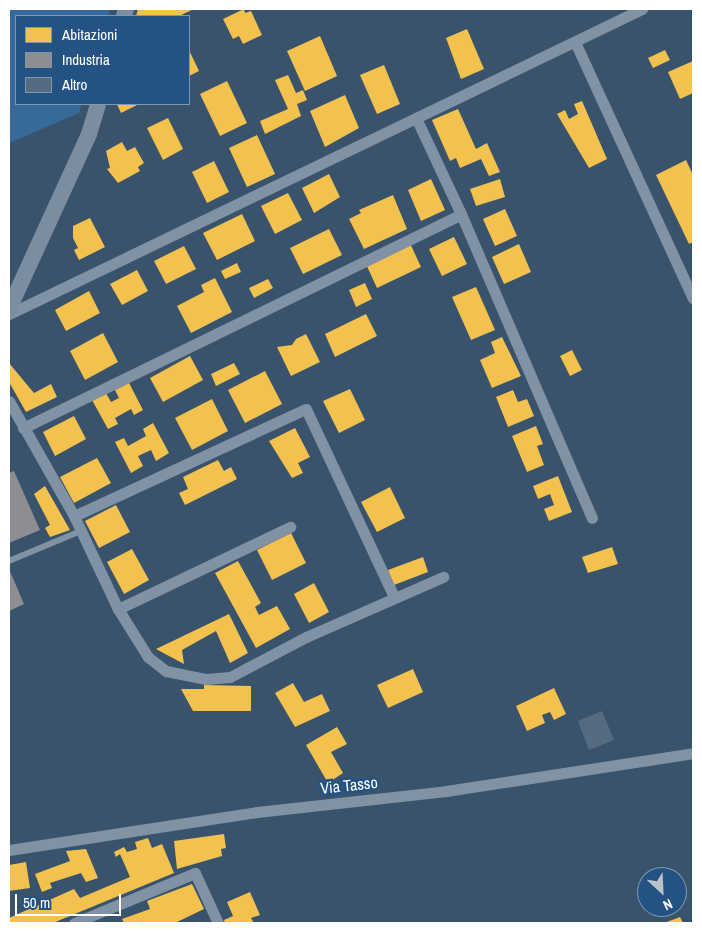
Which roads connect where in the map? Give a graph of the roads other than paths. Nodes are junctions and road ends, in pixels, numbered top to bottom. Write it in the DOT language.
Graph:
graph roads {
  1 [pos="642,9"];
  2 [pos="575,42"];
  3 [pos="98,105"];
  4 [pos="417,120"];
  5 [pos="461,214"];
  6 [pos="693,298"];
  7 [pos="9,309"];
  8 [pos="9,314"];
  9 [pos="9,402"];
  10 [pos="22,428"];
  11 [pos="74,516"];
  12 [pos="592,518"];
  13 [pos="290,527"];
  14 [pos="81,531"];
  15 [pos="9,561"];
  16 [pos="443,577"];
  17 [pos="394,597"];
  18 [pos="118,609"];
  19 [pos="693,753"];
  20 [pos="9,850"];
  21 [pos="74,923"];
  22 [pos="218,923"];
  1 -- 2 [label="street"];
  2 -- 4 [label="street"];
  2 -- 6 [label="street"];
  3 -- 7 [label="street"];
  4 -- 5 [label="street"];
  4 -- 8 [label="street"];
  5 -- 10 [label="street"];
  5 -- 12 [label="street"];
  9 -- 10 [label="street"];
  10 -- 11 [label="street"];
  11 -- 14 [label="street"];
  11 -- 17 [label="street"];
  13 -- 18 [label="street"];
  14 -- 15 [label="lane"];
  14 -- 18 [label="street"];
  16 -- 17 [label="street"];
  17 -- 18 [label="street"];
  19 -- 20 [label="street, Via Tasso"];
  21 -- 22 [label="street"];
}
